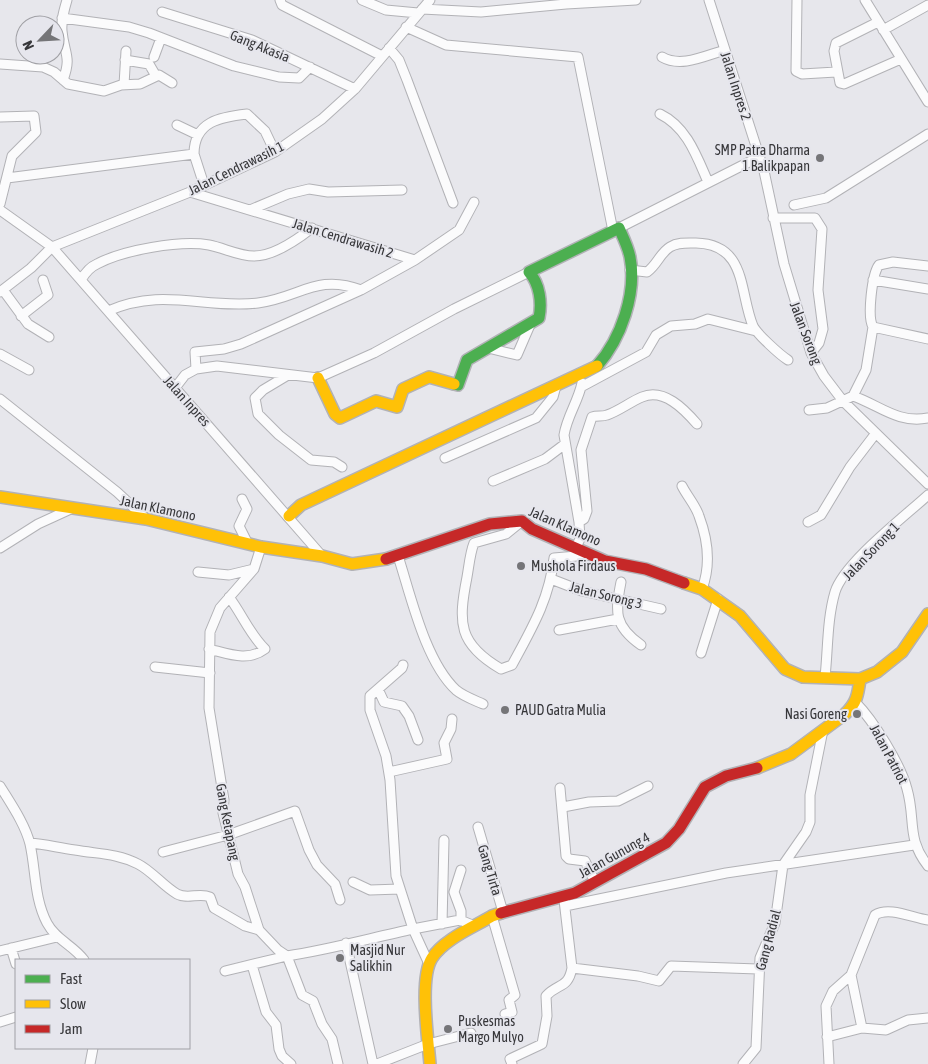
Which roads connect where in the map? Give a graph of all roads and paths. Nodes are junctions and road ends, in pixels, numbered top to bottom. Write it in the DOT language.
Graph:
graph roads {
  1 [pos="68,0"];
  2 [pos="280,0"];
  3 [pos="362,0"];
  4 [pos="430,0"];
  5 [pos="636,0"];
  6 [pos="709,0"];
  7 [pos="797,0"];
  8 [pos="865,0"];
  9 [pos="928,5"];
  10 [pos="420,11"];
  11 [pos="162,12"];
  12 [pos="63,15"];
  13 [pos="65,18"];
  14 [pos="881,26"];
  15 [pos="406,27"];
  16 [pos="161,38"];
  17 [pos="65,43"];
  18 [pos="390,48"];
  19 [pos="725,50"];
  20 [pos="382,56"];
  21 [pos="154,57"];
  22 [pos="662,57"];
  23 [pos="901,59"];
  24 [pos="0,64"];
  25 [pos="310,67"];
  26 [pos="836,72"];
  27 [pos="156,76"];
  28 [pos="63,80"];
  29 [pos="172,83"];
  30 [pos="124,85"];
  31 [pos="355,89"];
  32 [pos="928,102"];
  33 [pos="660,114"];
  34 [pos="0,118"];
  35 [pos="177,126"];
  36 [pos="928,134"];
  37 [pos="198,135"];
  38 [pos="274,152"];
  39 [pos="194,154"];
  40 [pos="759,157"];
  41 [pos="764,171"];
  42 [pos="7,178"];
  43 [pos="708,182"];
  44 [pos="204,185"];
  45 [pos="402,190"];
  46 [pos="190,192"];
  47 [pos="474,202"];
  48 [pos="453,203"];
  49 [pos="0,204"];
  50 [pos="794,205"];
  51 [pos="0,210"];
  52 [pos="250,210"];
  53 [pos="773,218"];
  54 [pos="312,228"];
  55 [pos="616,230"];
  56 [pos="52,247"];
  57 [pos="414,260"];
  58 [pos="928,266"];
  59 [pos="630,270"];
  60 [pos="529,272"];
  61 [pos="43,280"];
  62 [pos="81,280"];
  63 [pos="873,280"];
  64 [pos="928,289"];
  65 [pos="361,290"];
  66 [pos="2,291"];
  67 [pos="108,312"];
  68 [pos="21,316"];
  69 [pos="530,325"];
  70 [pos="873,327"];
  71 [pos="756,330"];
  72 [pos="49,337"];
  73 [pos="928,339"];
  74 [pos="488,348"];
  75 [pos="811,353"];
  76 [pos="0,354"];
  77 [pos="788,360"];
  78 [pos="29,370"];
  79 [pos="196,370"];
  80 [pos="584,373"];
  81 [pos="288,375"];
  82 [pos="318,378"];
  83 [pos="556,386"];
  84 [pos="581,387"];
  85 [pos="175,388"];
  86 [pos="853,396"];
  87 [pos="0,399"];
  88 [pos="843,400"];
  89 [pos="809,410"];
  90 [pos="928,418"];
  91 [pos="697,424"];
  92 [pos="876,433"];
  93 [pos="566,444"];
  94 [pos="445,458"];
  95 [pos="342,467"];
  96 [pos="493,481"];
  97 [pos="927,483"];
  98 [pos="682,486"];
  99 [pos="928,495"];
  100 [pos="0,497"];
  101 [pos="242,498"];
  102 [pos="74,508"];
  103 [pos="290,516"];
  104 [pos="146,519"];
  105 [pos="522,521"];
  106 [pos="579,522"];
  107 [pos="808,522"];
  108 [pos="248,544"];
  109 [pos="261,547"];
  110 [pos="0,548"];
  111 [pos="574,549"];
  112 [pos="590,555"];
  113 [pos="322,556"];
  114 [pos="398,556"];
  115 [pos="254,569"];
  116 [pos="198,572"];
  117 [pos="551,579"];
  118 [pos="621,582"];
  119 [pos="702,589"];
  120 [pos="229,597"];
  121 [pos="718,598"];
  122 [pos="618,599"];
  123 [pos="661,609"];
  124 [pos="928,614"];
  125 [pos="618,619"];
  126 [pos="559,630"];
  127 [pos="641,645"];
  128 [pos="209,649"];
  129 [pos="701,653"];
  130 [pos="403,664"];
  131 [pos="155,667"];
  132 [pos="210,673"];
  133 [pos="825,677"];
  134 [pos="860,678"];
  135 [pos="378,689"];
  136 [pos="856,702"];
  137 [pos="483,704"];
  138 [pos="452,719"];
  139 [pos="823,730"];
  140 [pos="418,740"];
  141 [pos="389,772"];
  142 [pos="0,786"];
  143 [pos="648,786"];
  144 [pos="560,788"];
  145 [pos="563,807"];
  146 [pos="478,827"];
  147 [pos="228,835"];
  148 [pos="444,840"];
  149 [pos="30,843"];
  150 [pos="914,845"];
  151 [pos="163,852"];
  152 [pos="783,865"];
  153 [pos="928,866"];
  154 [pos="462,870"];
  155 [pos="353,882"];
  156 [pos="595,882"];
  157 [pos="400,889"];
  158 [pos="340,900"];
  159 [pos="564,902"];
  160 [pos="498,914"];
  161 [pos="461,920"];
  162 [pos="928,920"];
  163 [pos="442,924"];
  164 [pos="474,926"];
  165 [pos="413,929"];
  166 [pos="259,930"];
  167 [pos="57,937"];
  168 [pos="346,943"];
  169 [pos="11,948"];
  170 [pos="0,951"];
  171 [pos="287,956"];
  172 [pos="83,959"];
  173 [pos="15,961"];
  174 [pos="429,964"];
  175 [pos="252,965"];
  176 [pos="572,968"];
  177 [pos="758,970"];
  178 [pos="225,971"];
  179 [pos="850,975"];
  180 [pos="505,1014"];
  181 [pos="15,1017"];
  182 [pos="928,1018"];
  183 [pos="0,1022"];
  184 [pos="862,1028"];
  185 [pos="471,1033"];
  186 [pos="827,1037"];
  187 [pos="428,1044"];
  188 [pos="93,1049"];
  189 [pos="90,1064"];
  190 [pos="292,1064"];
  191 [pos="338,1064"];
  192 [pos="375,1064"];
  193 [pos="430,1064"];
  194 [pos="512,1064"];
  195 [pos="743,1064"];
  196 [pos="829,1064"];
  1 -- 12 [label="street"];
  2 -- 20 [label="street"];
  3 -- 10 [label="street"];
  4 -- 10 [label="street, Jalan Cendrawasih 1"];
  5 -- 10 [label="street"];
  6 -- 19 [label="street, Jalan Inpres 2"];
  7 -- 26 [label="street"];
  8 -- 14 [label="street"];
  9 -- 14 [label="street"];
  10 -- 15 [label="street, Jalan Cendrawasih 1"];
  11 -- 25 [label="street, Gang Akasia"];
  13 -- 16 [label="street"];
  14 -- 23 [label="street"];
  14 -- 26 [label="street"];
  15 -- 18 [label="street, Jalan Cendrawasih 1"];
  15 -- 55 [label="street"];
  16 -- 21 [label="street"];
  16 -- 25 [label="street"];
  17 -- 28 [label="street"];
  18 -- 20 [label="street, Jalan Cendrawasih 1"];
  18 -- 48 [label="street"];
  19 -- 22 [label="street"];
  19 -- 40 [label="street, Jalan Inpres 2"];
  20 -- 31 [label="street, Jalan Cendrawasih 1"];
  23 -- 26 [label="street"];
  23 -- 32 [label="street"];
  24 -- 28 [label="street"];
  25 -- 31 [label="street, Gang Akasia"];
  27 -- 29 [label="street"];
  27 -- 30 [label="street"];
  27 -- 30 [label="street"];
  28 -- 30 [label="street"];
  31 -- 38 [label="street, Jalan Cendrawasih 1"];
  33 -- 43 [label="street"];
  34 -- 42 [label="street"];
  35 -- 37 [label="street"];
  36 -- 50 [label="street"];
  37 -- 38 [label="street"];
  37 -- 39 [label="street"];
  38 -- 44 [label="street, Jalan Cendrawasih 1"];
  39 -- 42 [label="street"];
  39 -- 44 [label="street"];
  40 -- 41 [label="street, Jalan Inpres 2"];
  40 -- 43 [label="street"];
  41 -- 53 [label="street, Jalan Sorong"];
  42 -- 49 [label="street"];
  43 -- 55 [label="street"];
  44 -- 46 [label="street, Jalan Cendrawasih 1"];
  45 -- 52 [label="street"];
  46 -- 52 [label="street, Jalan Cendrawasih 2"];
  46 -- 56 [label="street, Jalan Cendrawasih 1"];
  47 -- 57 [label="street"];
  51 -- 56 [label="street, Jalan Inpres"];
  52 -- 54 [label="street, Jalan Cendrawasih 2"];
  53 -- 75 [label="street, Jalan Sorong"];
  53 -- 75 [label="street"];
  54 -- 57 [label="street, Jalan Cendrawasih 2"];
  54 -- 62 [label="street"];
  55 -- 59 [label="street"];
  55 -- 60 [label="street"];
  56 -- 62 [label="street, Jalan Inpres"];
  56 -- 66 [label="street"];
  57 -- 65 [label="street"];
  58 -- 63 [label="street"];
  59 -- 71 [label="street"];
  59 -- 80 [label="street"];
  60 -- 69 [label="street"];
  60 -- 82 [label="street"];
  61 -- 68 [label="street"];
  62 -- 67 [label="street, Jalan Inpres"];
  63 -- 64 [label="street"];
  63 -- 70 [label="street"];
  65 -- 67 [label="street"];
  65 -- 79 [label="street"];
  66 -- 68 [label="street"];
  67 -- 85 [label="street, Jalan Inpres"];
  68 -- 72 [label="street"];
  69 -- 74 [label="street"];
  69 -- 74 [label="street"];
  70 -- 73 [label="street"];
  70 -- 86 [label="street"];
  71 -- 77 [label="street"];
  71 -- 84 [label="street"];
  74 -- 82 [label="street"];
  75 -- 88 [label="street, Jalan Sorong"];
  76 -- 78 [label="street"];
  79 -- 81 [label="street"];
  79 -- 85 [label="street"];
  80 -- 83 [label="street"];
  80 -- 84 [label="street"];
  81 -- 82 [label="street"];
  81 -- 95 [label="street"];
  83 -- 94 [label="street"];
  83 -- 103 [label="street"];
  84 -- 93 [label="street"];
  85 -- 103 [label="street, Jalan Inpres"];
  86 -- 88 [label="street"];
  86 -- 90 [label="street"];
  87 -- 104 [label="street"];
  88 -- 89 [label="street"];
  88 -- 92 [label="street, Jalan Sorong"];
  91 -- 106 [label="street"];
  92 -- 97 [label="street, Jalan Sorong"];
  92 -- 107 [label="street"];
  93 -- 96 [label="street"];
  93 -- 106 [label="street"];
  98 -- 119 [label="street"];
  99 -- 133 [label="street, Jalan Sorong 1"];
  100 -- 102 [label="street, Jalan Klamono"];
  101 -- 108 [label="street"];
  102 -- 104 [label="street, Jalan Klamono"];
  102 -- 110 [label="street"];
  103 -- 113 [label="street, Jalan Inpres"];
  104 -- 108 [label="street, Jalan Klamono"];
  105 -- 111 [label="street, Jalan Klamono"];
  105 -- 114 [label="street, Jalan Klamono"];
  105 -- 117 [label="street"];
  106 -- 111 [label="street"];
  108 -- 109 [label="street, Jalan Klamono"];
  109 -- 113 [label="street, Jalan Klamono"];
  109 -- 115 [label="street"];
  111 -- 112 [label="street, Jalan Klamono"];
  112 -- 117 [label="street"];
  112 -- 119 [label="street, Jalan Klamono"];
  113 -- 114 [label="street, Jalan Klamono"];
  114 -- 137 [label="street"];
  115 -- 116 [label="street"];
  115 -- 120 [label="street, Gang Ketapang"];
  117 -- 122 [label="street, Jalan Sorong 3"];
  118 -- 122 [label="street"];
  119 -- 121 [label="street, Jalan Klamono"];
  120 -- 128 [label="street, Gang Ketapang"];
  120 -- 128 [label="street"];
  121 -- 129 [label="street"];
  121 -- 133 [label="street, Jalan Klamono"];
  122 -- 123 [label="street, Jalan Sorong 3"];
  122 -- 125 [label="street"];
  124 -- 134 [label="street, Jalan Klamono"];
  125 -- 126 [label="street"];
  125 -- 127 [label="street"];
  128 -- 132 [label="street, Gang Ketapang"];
  130 -- 135 [label="street"];
  131 -- 132 [label="street"];
  132 -- 147 [label="street, Gang Ketapang"];
  133 -- 134 [label="street, Jalan Klamono"];
  134 -- 136 [label="street"];
  135 -- 140 [label="street"];
  135 -- 141 [label="street"];
  136 -- 139 [label="street, Jalan Gunung 4"];
  136 -- 150 [label="street, Jalan Patriot"];
  138 -- 141 [label="street"];
  139 -- 152 [label="street, Gang Radial"];
  139 -- 156 [label="street, Jalan Gunung 4"];
  141 -- 157 [label="street"];
  142 -- 149 [label="street"];
  143 -- 145 [label="street"];
  144 -- 145 [label="street"];
  145 -- 156 [label="street"];
  146 -- 160 [label="street, Gang Tirta"];
  147 -- 151 [label="street"];
  147 -- 158 [label="street"];
  147 -- 166 [label="street, Gang Ketapang"];
  148 -- 163 [label="street"];
  149 -- 166 [label="street"];
  149 -- 167 [label="street"];
  150 -- 152 [label="street"];
  150 -- 153 [label="street, Jalan Patriot"];
  152 -- 159 [label="street"];
  152 -- 177 [label="street, Gang Radial"];
  154 -- 161 [label="street"];
  155 -- 157 [label="street"];
  156 -- 159 [label="street, Jalan Gunung 4"];
  157 -- 165 [label="street"];
  159 -- 160 [label="street, Jalan Gunung 4"];
  159 -- 176 [label="street"];
  160 -- 164 [label="street, Jalan Gunung 4"];
  160 -- 180 [label="street, Gang Tirta"];
  161 -- 163 [label="street"];
  161 -- 164 [label="street"];
  162 -- 179 [label="street"];
  163 -- 165 [label="street"];
  164 -- 174 [label="street, Jalan Gunung 4"];
  165 -- 168 [label="street"];
  165 -- 174 [label="street"];
  166 -- 171 [label="street, Gang Ketapang"];
  167 -- 169 [label="street"];
  167 -- 172 [label="street"];
  168 -- 171 [label="street"];
  168 -- 192 [label="street"];
  169 -- 170 [label="street"];
  169 -- 173 [label="street"];
  171 -- 175 [label="street"];
  171 -- 191 [label="street"];
  174 -- 187 [label="street"];
  175 -- 178 [label="street"];
  175 -- 190 [label="street"];
  176 -- 177 [label="street"];
  176 -- 194 [label="street"];
  177 -- 195 [label="street, Gang Radial"];
  179 -- 184 [label="street"];
  179 -- 186 [label="street"];
  181 -- 183 [label="street"];
  182 -- 184 [label="street"];
  184 -- 186 [label="street"];
  185 -- 187 [label="street"];
  186 -- 196 [label="street"];
  187 -- 192 [label="street"];
  187 -- 193 [label="street"];
  188 -- 189 [label="street"];
}
